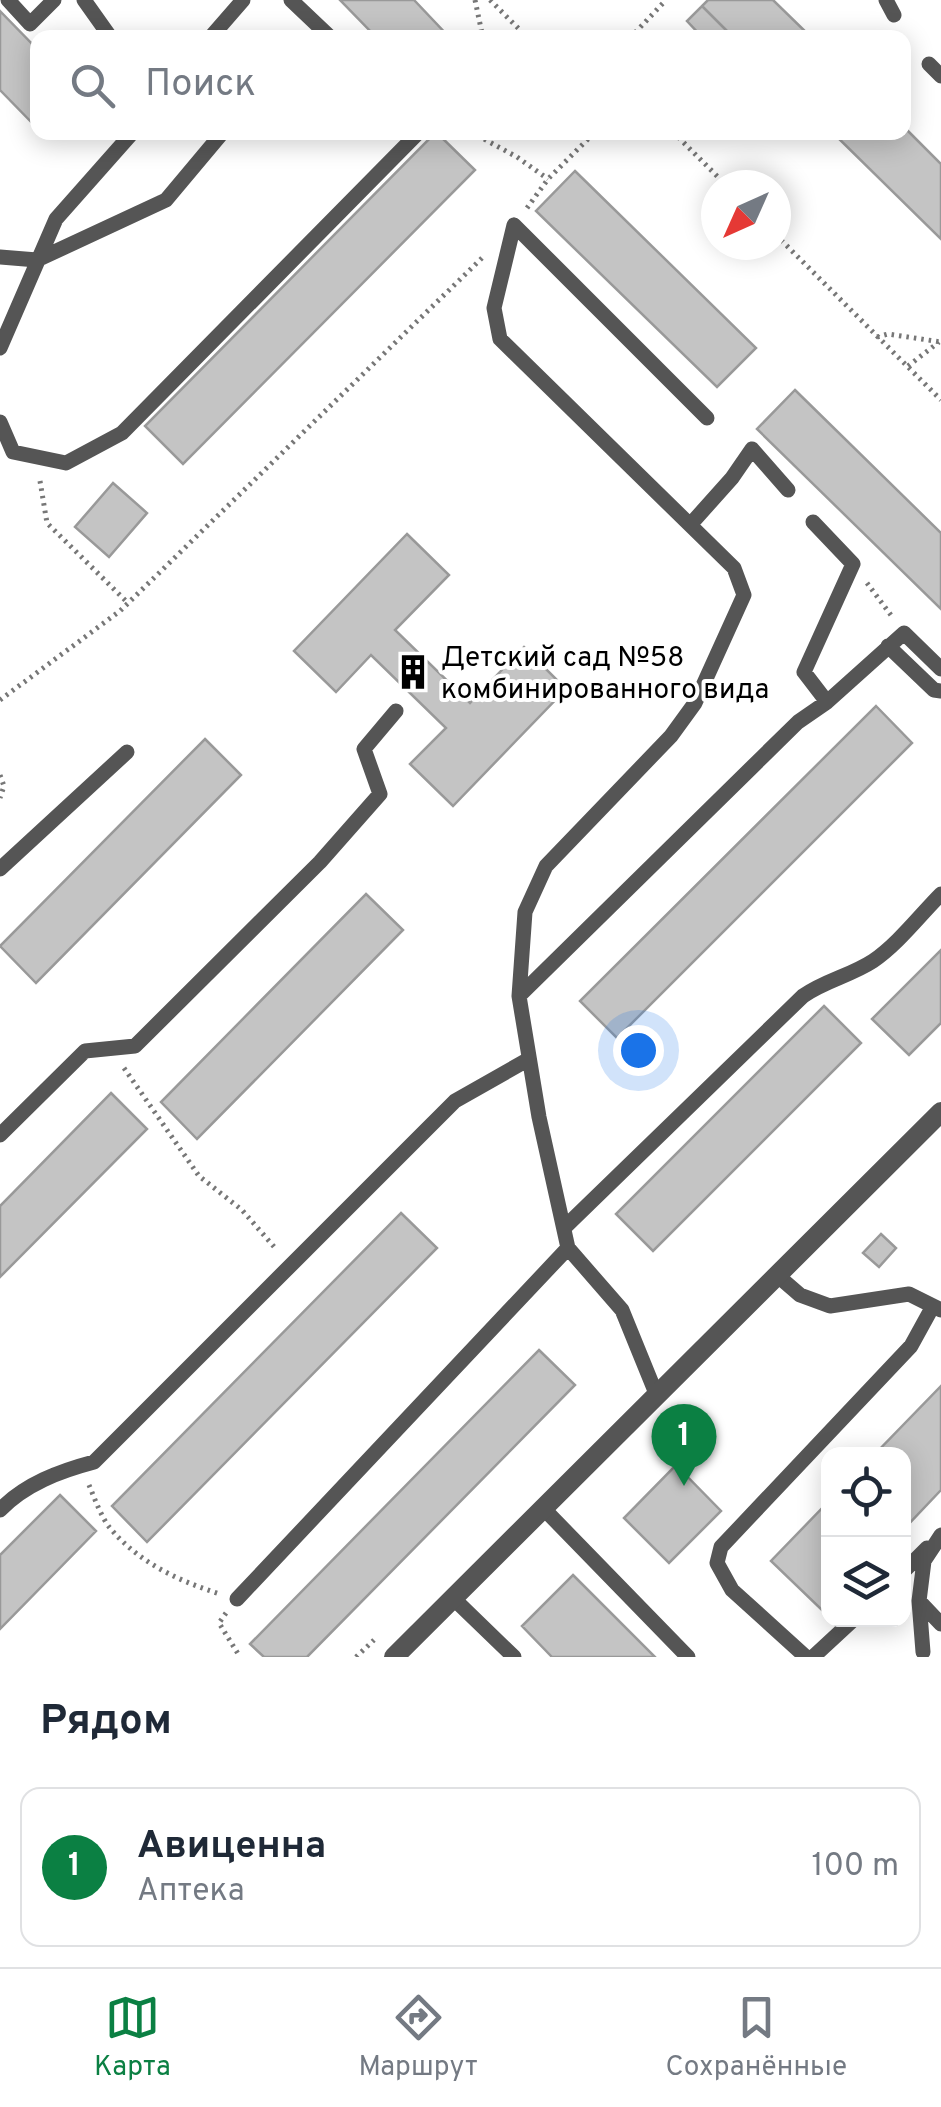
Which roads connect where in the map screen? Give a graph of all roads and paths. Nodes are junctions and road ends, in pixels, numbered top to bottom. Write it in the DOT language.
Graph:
graph roads {
  1 [pos="8,0"];
  2 [pos="54,0"];
  3 [pos="84,0"];
  4 [pos="243,0"];
  5 [pos="292,0"];
  6 [pos="475,0"];
  7 [pos="490,0"];
  8 [pos="666,0"];
  9 [pos="30,24"];
  10 [pos="36,30"];
  11 [pos="106,30"];
  12 [pos="217,30"];
  13 [pos="316,30"];
  14 [pos="481,30"];
  15 [pos="520,30"];
  16 [pos="638,30"];
  17 [pos="126,140"];
  18 [pos="216,140"];
  19 [pos="412,140"];
  20 [pos="486,140"];
  21 [pos="586,140"];
  22 [pos="681,140"];
  23 [pos="711,170"];
  24 [pos="548,179"];
  25 [pos="514,225"];
  26 [pos="791,250"];
  27 [pos="0,256"];
  28 [pos="38,260"];
  29 [pos="877,336"];
  30 [pos="940,341"];
  31 [pos="0,348"];
  32 [pos="907,366"];
  33 [pos="941,400"];
  34 [pos="706,418"];
  35 [pos="0,422"];
  36 [pos="36,457"];
  37 [pos="788,490"];
  38 [pos="812,522"];
  39 [pos="690,524"];
  40 [pos="853,564"];
  41 [pos="128,603"];
  42 [pos="904,632"];
  43 [pos="888,646"];
  44 [pos="941,669"];
  45 [pos="941,691"];
  46 [pos="0,700"];
  47 [pos="827,702"];
  48 [pos="396,711"];
  49 [pos="127,752"];
  50 [pos="0,775"];
  51 [pos="0,798"];
  52 [pos="0,868"];
  53 [pos="941,894"];
  54 [pos="519,996"];
  55 [pos="117,1048"];
  56 [pos="530,1059"];
  57 [pos="941,1112"];
  58 [pos="0,1135"];
  59 [pos="564,1228"];
  60 [pos="568,1248"];
  61 [pos="291,1267"];
  62 [pos="778,1276"];
  63 [pos="937,1308"];
  64 [pos="658,1396"];
  65 [pos="80,1466"];
  66 [pos="544,1509"];
  67 [pos="0,1510"];
  68 [pos="939,1537"];
  69 [pos="911,1564"];
  70 [pos="453,1598"];
  71 [pos="237,1599"];
  72 [pos="919,1601"];
  73 [pos="941,1624"];
  74 [pos="844,1627"];
  75 [pos="922,1655"];
  76 [pos="240,1657"];
  77 [pos="394,1657"];
  78 [pos="514,1657"];
  79 [pos="688,1657"];
  80 [pos="810,1657"];
  1 -- 9 [label="lane"];
  2 -- 9 [label="lane"];
  3 -- 11 [label="lane"];
  4 -- 12 [label="lane"];
  5 -- 13 [label="lane"];
  6 -- 14 [label="path"];
  7 -- 15 [label="path"];
  8 -- 16 [label="path"];
  9 -- 10 [label="lane"];
  17 -- 28 [label="lane"];
  18 -- 28 [label="lane"];
  19 -- 36 [label="lane"];
  20 -- 24 [label="path"];
  21 -- 24 [label="path"];
  22 -- 23 [label="path"];
  24 -- 25 [label="path"];
  25 -- 34 [label="lane"];
  25 -- 39 [label="lane"];
  25 -- 41 [label="path"];
  26 -- 29 [label="path"];
  27 -- 28 [label="lane"];
  28 -- 31 [label="lane"];
  29 -- 30 [label="path"];
  29 -- 32 [label="path"];
  30 -- 32 [label="path"];
  32 -- 33 [label="path"];
  35 -- 36 [label="lane"];
  36 -- 41 [label="path"];
  37 -- 39 [label="lane"];
  38 -- 40 [label="lane"];
  39 -- 54 [label="lane"];
  40 -- 42 [label="path"];
  40 -- 47 [label="lane"];
  41 -- 46 [label="path"];
  42 -- 43 [label="lane"];
  42 -- 44 [label="lane"];
  43 -- 45 [label="lane"];
  43 -- 47 [label="lane"];
  47 -- 54 [label="lane"];
  48 -- 55 [label="lane"];
  49 -- 52 [label="lane"];
  50 -- 51 [label="path"];
  53 -- 59 [label="lane"];
  54 -- 56 [label="lane"];
  55 -- 58 [label="lane"];
  55 -- 61 [label="path"];
  56 -- 59 [label="lane"];
  56 -- 61 [label="lane"];
  57 -- 62 [label="street"];
  59 -- 60 [label="lane"];
  60 -- 64 [label="lane"];
  60 -- 71 [label="lane"];
  61 -- 65 [label="lane"];
  62 -- 63 [label="lane"];
  62 -- 64 [label="street"];
  63 -- 80 [label="lane"];
  64 -- 66 [label="street"];
  65 -- 67 [label="lane"];
  65 -- 71 [label="path"];
  66 -- 70 [label="street"];
  66 -- 79 [label="lane"];
  68 -- 69 [label="lane"];
  68 -- 72 [label="lane"];
  70 -- 77 [label="street"];
  70 -- 78 [label="lane"];
  71 -- 76 [label="path"];
  72 -- 73 [label="lane"];
  72 -- 75 [label="lane"];
  74 -- 80 [label="lane"];
}
